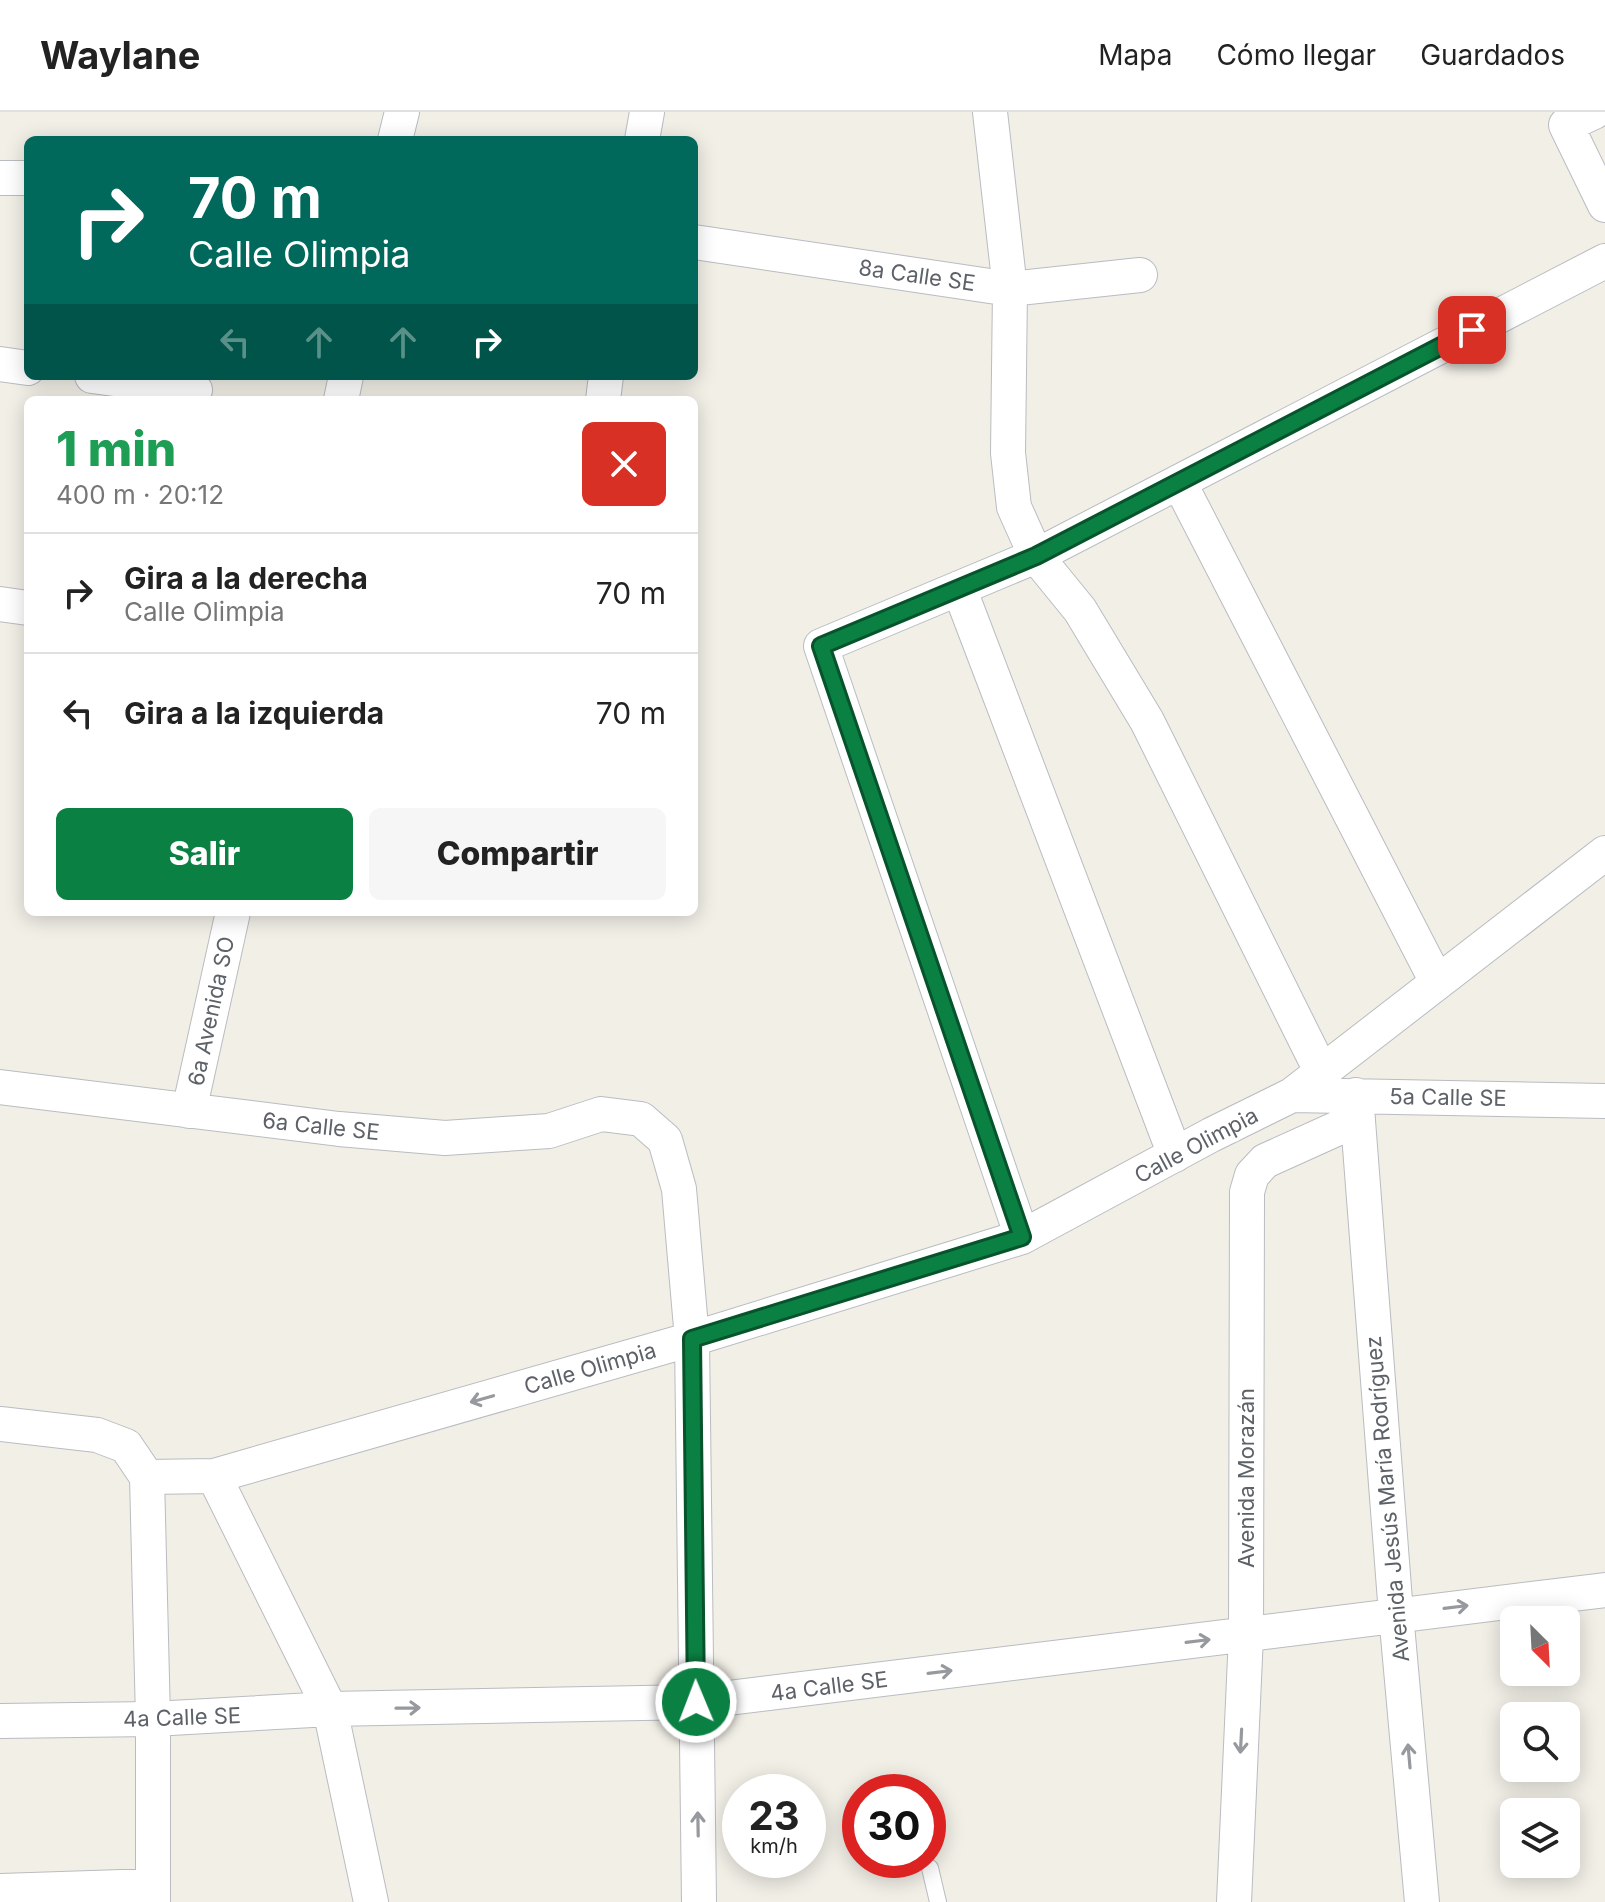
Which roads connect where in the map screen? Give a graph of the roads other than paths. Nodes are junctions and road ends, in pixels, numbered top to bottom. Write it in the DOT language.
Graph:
graph roads {
  1 [pos="402,112"];
  2 [pos="647,112"];
  3 [pos="990,112"];
  4 [pos="1594,112"];
  5 [pos="396,136"];
  6 [pos="643,136"];
  7 [pos="0,178"];
  8 [pos="24,178"];
  9 [pos="1605,205"];
  10 [pos="698,243"];
  11 [pos="1605,261"];
  12 [pos="1140,275"];
  13 [pos="1010,289"];
  14 [pos="0,364"];
  15 [pos="24,367"];
  16 [pos="121,380"];
  17 [pos="195,390"];
  18 [pos="1179,482"];
  19 [pos="1036,556"];
  20 [pos="959,588"];
  21 [pos="0,604"];
  22 [pos="24,607"];
  23 [pos="1605,853"];
  24 [pos="232,916"];
  25 [pos="1437,982"];
  26 [pos="1321,1071"];
  27 [pos="0,1087"];
  28 [pos="1292,1095"];
  29 [pos="1605,1101"];
  30 [pos="1357,1107"];
  31 [pos="189,1111"];
  32 [pos="1175,1155"];
  33 [pos="1022,1237"];
  34 [pos="692,1339"];
  35 [pos="0,1424"];
  36 [pos="214,1476"];
  37 [pos="147,1477"];
  38 [pos="1605,1590"];
  39 [pos="1396,1614"];
  40 [pos="1246,1635"];
  41 [pos="696,1702"];
  42 [pos="330,1709"];
  43 [pos="153,1719"];
  44 [pos="0,1721"];
  45 [pos="932,1878"];
  46 [pos="0,1891"];
  47 [pos="152,1894"];
  48 [pos="371,1902"];
  49 [pos="699,1902"];
  50 [pos="938,1902"];
  51 [pos="1234,1902"];
  52 [pos="1422,1902"];
  1 -- 5 [label="street"];
  2 -- 6 [label="street"];
  3 -- 13 [label="street"];
  4 -- 9 [label="street"];
  7 -- 8 [label="street"];
  10 -- 13 [label="street, 8a Calle SE"];
  11 -- 18 [label="street"];
  12 -- 13 [label="street, 8a Calle SE"];
  13 -- 19 [label="street"];
  14 -- 15 [label="street"];
  16 -- 17 [label="street"];
  18 -- 19 [label="street"];
  18 -- 25 [label="street"];
  19 -- 20 [label="street"];
  19 -- 26 [label="street"];
  20 -- 32 [label="street"];
  20 -- 33 [label="street"];
  21 -- 22 [label="street"];
  23 -- 25 [label="street, Calle Olimpia"];
  24 -- 31 [label="street, 6a Avenida SO"];
  25 -- 26 [label="street, Calle Olimpia"];
  26 -- 28 [label="street, Calle Olimpia"];
  27 -- 31 [label="street, 6a Calle SE"];
  28 -- 30 [label="street, 5a Calle SE"];
  28 -- 32 [label="street, Calle Olimpia"];
  29 -- 30 [label="street, 5a Calle SE"];
  30 -- 39 [label="street, Avenida Jesús María Rodríguez"];
  30 -- 40 [label="street, Avenida Morazán"];
  31 -- 34 [label="street, 6a Calle SE"];
  32 -- 33 [label="street, Calle Olimpia"];
  33 -- 34 [label="street, Calle Olimpia"];
  34 -- 36 [label="street, Calle Olimpia, one-way"];
  34 -- 41 [label="street"];
  35 -- 37 [label="street"];
  36 -- 37 [label="street, Calle Olimpia"];
  36 -- 42 [label="street"];
  37 -- 43 [label="street"];
  39 -- 38 [label="street, 4a Calle SE, one-way"];
  39 -- 40 [label="street, 4a Calle SE"];
  52 -- 39 [label="street, Avenida Jesús María Rodríguez, one-way"];
  41 -- 40 [label="street, 4a Calle SE, one-way"];
  40 -- 51 [label="street, Avenida Morazán, one-way"];
  42 -- 41 [label="street, 4a Calle SE, one-way"];
  49 -- 41 [label="street, one-way"];
  42 -- 43 [label="street, 4a Calle SE"];
  42 -- 48 [label="street"];
  43 -- 44 [label="street, 4a Calle SE"];
  43 -- 47 [label="street"];
  45 -- 50 [label="lane"];
  46 -- 47 [label="street"];
}
